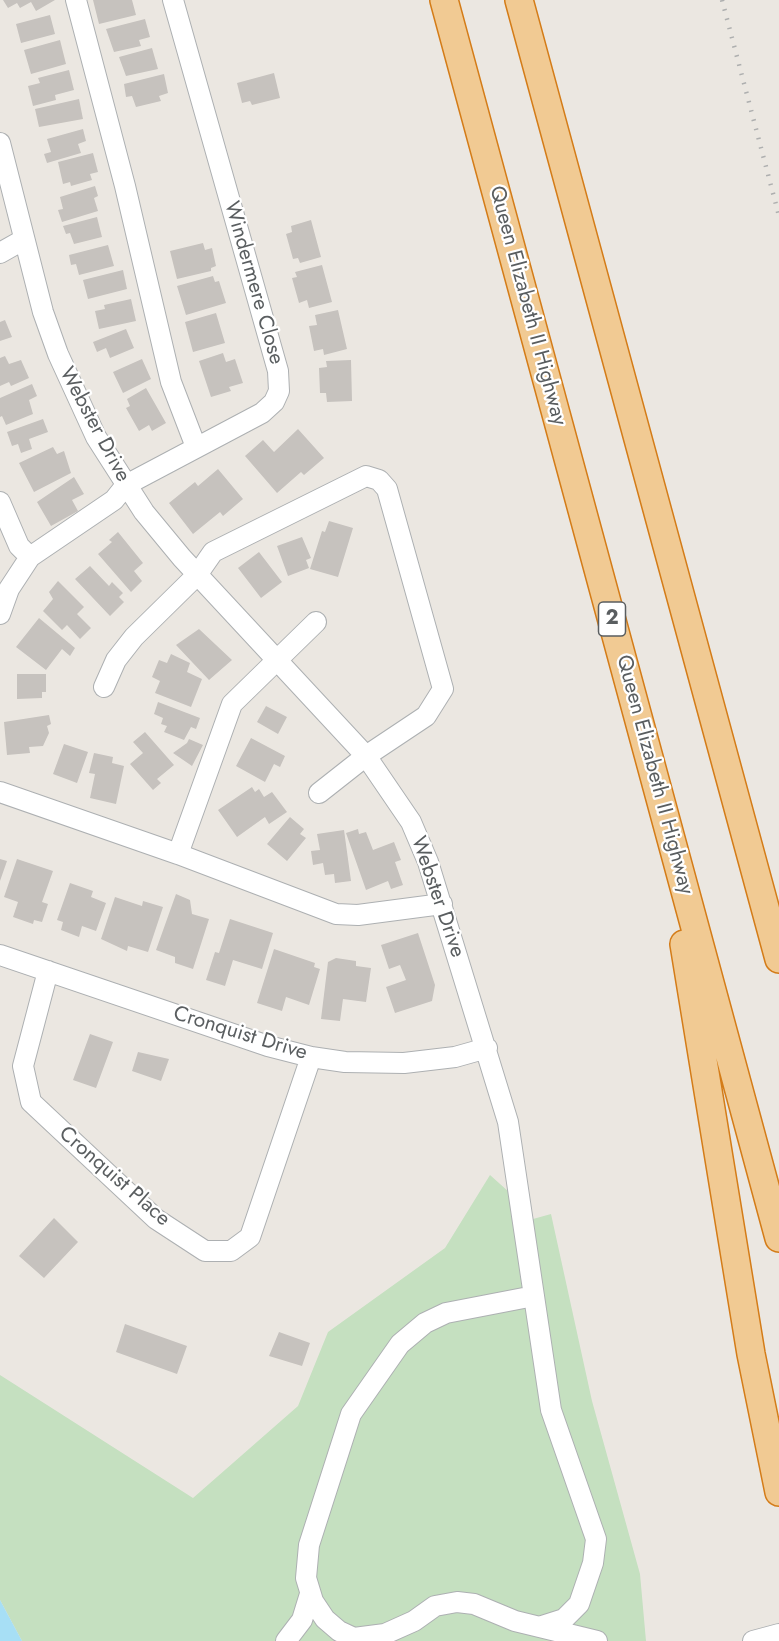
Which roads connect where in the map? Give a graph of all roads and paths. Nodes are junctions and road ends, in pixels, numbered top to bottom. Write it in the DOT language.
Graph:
graph roads {
  1 [pos="76,0"];
  2 [pos="173,0"];
  3 [pos="444,0"];
  4 [pos="519,0"];
  5 [pos="0,143"];
  6 [pos="23,240"];
  7 [pos="0,253"];
  8 [pos="196,447"];
  9 [pos="126,484"];
  10 [pos="0,502"];
  11 [pos="30,557"];
  12 [pos="197,575"];
  13 [pos="0,614"];
  14 [pos="316,622"];
  15 [pos="277,658"];
  16 [pos="104,687"];
  17 [pos="366,756"];
  18 [pos="0,792"];
  19 [pos="319,792"];
  20 [pos="660,795"];
  21 [pos="178,854"];
  22 [pos="442,904"];
  23 [pos="0,955"];
  24 [pos="779,959"];
  25 [pos="48,971"];
  26 [pos="487,1048"];
  27 [pos="311,1058"];
  28 [pos="779,1238"];
  29 [pos="534,1296"];
  30 [pos="779,1492"];
  31 [pos="310,1594"];
  32 [pos="542,1626"];
  33 [pos="779,1634"];
  34 [pos="372,1639"];
  35 [pos="286,1641"];
  36 [pos="597,1641"];
  37 [pos="753,1641"];
  1 -- 8 [label="street"];
  2 -- 8 [label="street, Windermere Close"];
  3 -- 20 [label="highway, Queen Elizabeth II Highway / 2"];
  4 -- 24 [label="highway"];
  5 -- 6 [label="street, Webster Drive"];
  6 -- 7 [label="street"];
  6 -- 9 [label="street, Webster Drive"];
  8 -- 9 [label="street, Windermere Close"];
  9 -- 11 [label="street, Windermere Close"];
  9 -- 12 [label="street, Webster Drive"];
  10 -- 11 [label="street"];
  11 -- 13 [label="street"];
  12 -- 15 [label="street, Webster Drive"];
  12 -- 16 [label="street"];
  12 -- 17 [label="street"];
  14 -- 15 [label="street"];
  15 -- 17 [label="street, Webster Drive"];
  15 -- 21 [label="street"];
  17 -- 19 [label="street"];
  17 -- 22 [label="street, Webster Drive"];
  18 -- 21 [label="street"];
  20 -- 28 [label="highway, Queen Elizabeth II Highway / 2"];
  20 -- 30 [label="highway"];
  21 -- 22 [label="street"];
  22 -- 26 [label="street, Webster Drive"];
  23 -- 25 [label="street, Cronquist Drive"];
  25 -- 27 [label="street, Cronquist Drive"];
  25 -- 27 [label="street, Cronquist Place"];
  26 -- 27 [label="street, Cronquist Drive"];
  26 -- 29 [label="street"];
  29 -- 31 [label="street"];
  29 -- 32 [label="street"];
  31 -- 34 [label="street"];
  31 -- 35 [label="street"];
  32 -- 34 [label="street"];
  32 -- 36 [label="street"];
  33 -- 37 [label="street"];
}
